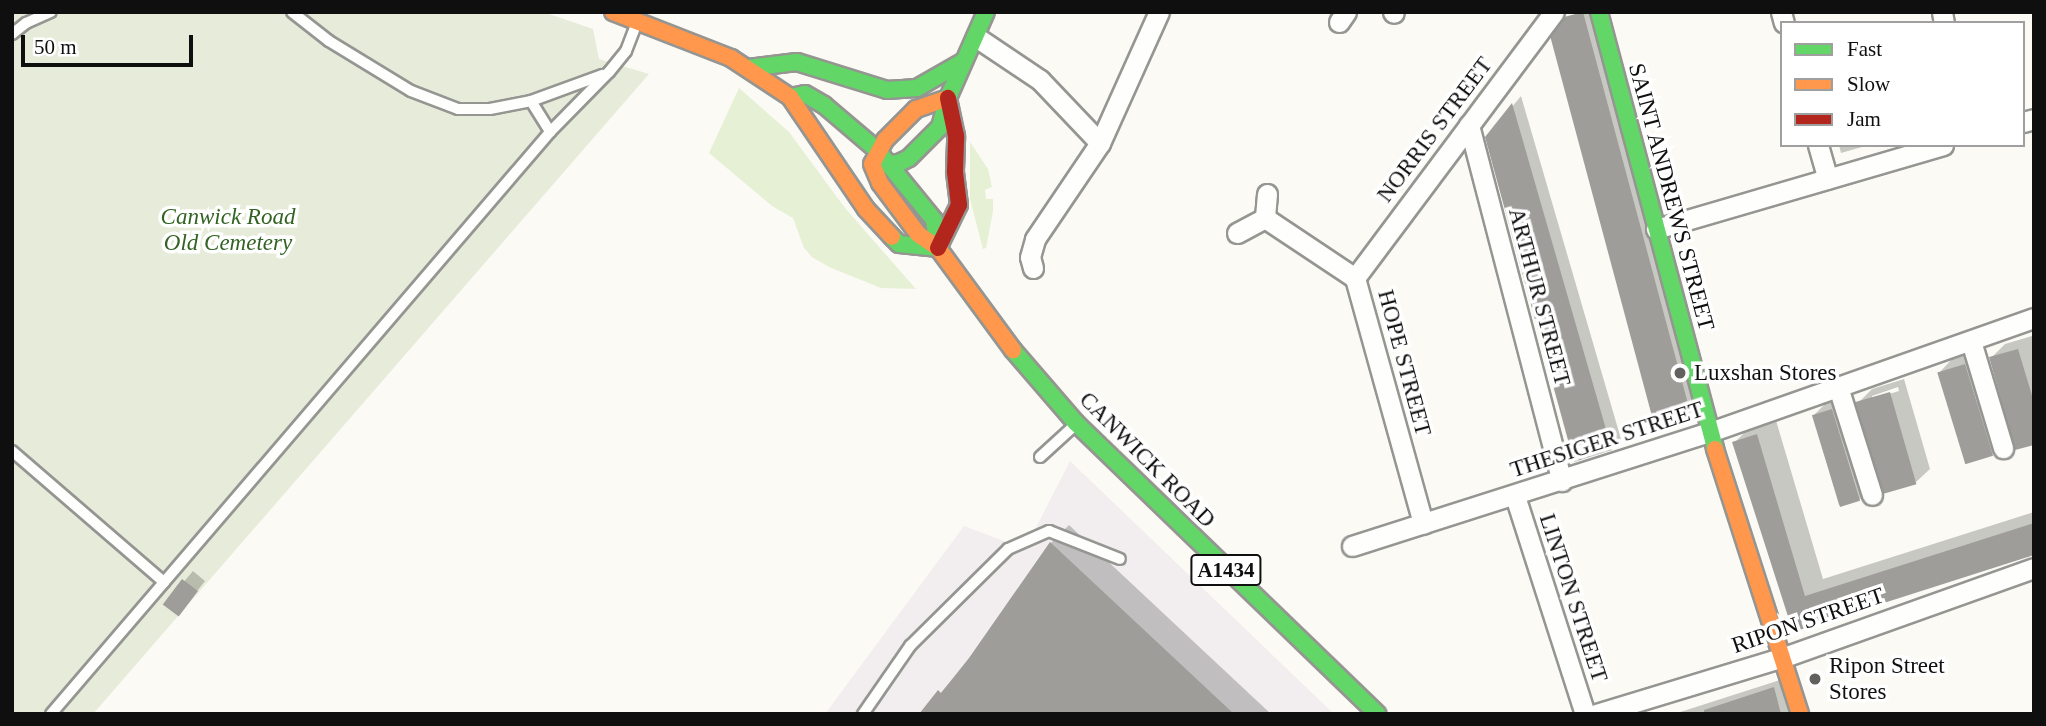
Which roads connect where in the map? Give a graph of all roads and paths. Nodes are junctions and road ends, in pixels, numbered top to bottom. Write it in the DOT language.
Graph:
graph roads {
  1 [pos="51,12"];
  2 [pos="292,12"];
  3 [pos="613,12"];
  4 [pos="986,12"];
  5 [pos="1159,12"];
  6 [pos="1555,12"];
  7 [pos="1599,12"];
  8 [pos="637,21"];
  9 [pos="12,34"];
  10 [pos="976,37"];
  11 [pos="964,61"];
  12 [pos="748,68"];
  13 [pos="609,72"];
  14 [pos="790,97"];
  15 [pos="948,98"];
  16 [pos="531,101"];
  17 [pos="1469,125"];
  18 [pos="550,132"];
  19 [pos="1100,143"];
  20 [pos="1819,147"];
  21 [pos="1936,147"];
  22 [pos="827,149"];
  23 [pos="864,158"];
  24 [pos="889,164"];
  25 [pos="1828,179"];
  26 [pos="1267,194"];
  27 [pos="1265,218"];
  28 [pos="1656,229"];
  29 [pos="1237,233"];
  30 [pos="938,248"];
  31 [pos="1033,268"];
  32 [pos="1355,278"];
  33 [pos="2034,318"];
  34 [pos="1971,341"];
  35 [pos="1838,387"];
  36 [pos="1076,424"];
  37 [pos="1710,432"];
  38 [pos="2003,448"];
  39 [pos="12,451"];
  40 [pos="1040,457"];
  41 [pos="1562,481"];
  42 [pos="1872,495"];
  43 [pos="1515,496"];
  44 [pos="1423,524"];
  45 [pos="1352,546"];
  46 [pos="1120,559"];
  47 [pos="2034,568"];
  48 [pos="164,582"];
  49 [pos="1784,657"];
  50 [pos="51,714"];
  51 [pos="863,714"];
  52 [pos="1377,714"];
  53 [pos="1585,714"];
  54 [pos="1596,714"];
  55 [pos="1800,714"];
  1 -- 9 [label="lane"];
  2 -- 16 [label="lane"];
  3 -- 8 [label="main road"];
  4 -- 10 [label="main road"];
  5 -- 19 [label="street"];
  6 -- 17 [label="street, NORRIS STREET"];
  7 -- 28 [label="main road, SAINT ANDREWS STREET"];
  8 -- 12 [label="main road"];
  8 -- 13 [label="lane"];
  10 -- 11 [label="main road"];
  10 -- 19 [label="street"];
  11 -- 12 [label="main road"];
  11 -- 15 [label="main road"];
  12 -- 14 [label="main road"];
  13 -- 16 [label="lane"];
  13 -- 18 [label="lane"];
  14 -- 22 [label="main road"];
  14 -- 23 [label="main road"];
  15 -- 23 [label="main road"];
  15 -- 24 [label="main road"];
  15 -- 30 [label="main road"];
  16 -- 18 [label="lane"];
  17 -- 32 [label="street, NORRIS STREET"];
  17 -- 41 [label="street, ARTHUR STREET"];
  18 -- 48 [label="lane"];
  19 -- 31 [label="street"];
  20 -- 25 [label="street"];
  21 -- 25 [label="street"];
  22 -- 23 [label="main road"];
  22 -- 30 [label="main road"];
  23 -- 24 [label="main road"];
  23 -- 30 [label="main road, A1434"];
  24 -- 30 [label="main road, CANWICK ROAD"];
  25 -- 28 [label="street"];
  26 -- 27 [label="street"];
  27 -- 29 [label="street"];
  27 -- 32 [label="street, HOPE STREET"];
  28 -- 37 [label="main road, SAINT ANDREWS STREET"];
  30 -- 36 [label="main road, CANWICK ROAD / A1434"];
  32 -- 44 [label="street, HOPE STREET"];
  33 -- 34 [label="street, THESIGER STREET"];
  34 -- 35 [label="street, THESIGER STREET"];
  34 -- 38 [label="street"];
  35 -- 37 [label="street, THESIGER STREET"];
  35 -- 42 [label="street"];
  36 -- 40 [label="lane"];
  36 -- 52 [label="main road, CANWICK ROAD / A1434"];
  37 -- 41 [label="street, THESIGER STREET"];
  37 -- 49 [label="main road, SAINT ANDREWS STREET"];
  39 -- 48 [label="lane"];
  41 -- 43 [label="street, THESIGER STREET"];
  43 -- 44 [label="street, THESIGER STREET"];
  43 -- 53 [label="street, LINTON STREET"];
  44 -- 45 [label="street, THESIGER STREET"];
  46 -- 51 [label="lane"];
  47 -- 49 [label="street, RIPON STREET"];
  48 -- 50 [label="lane"];
  49 -- 54 [label="street, RIPON STREET"];
  49 -- 55 [label="main road, SAINT ANDREWS STREET"];
}
